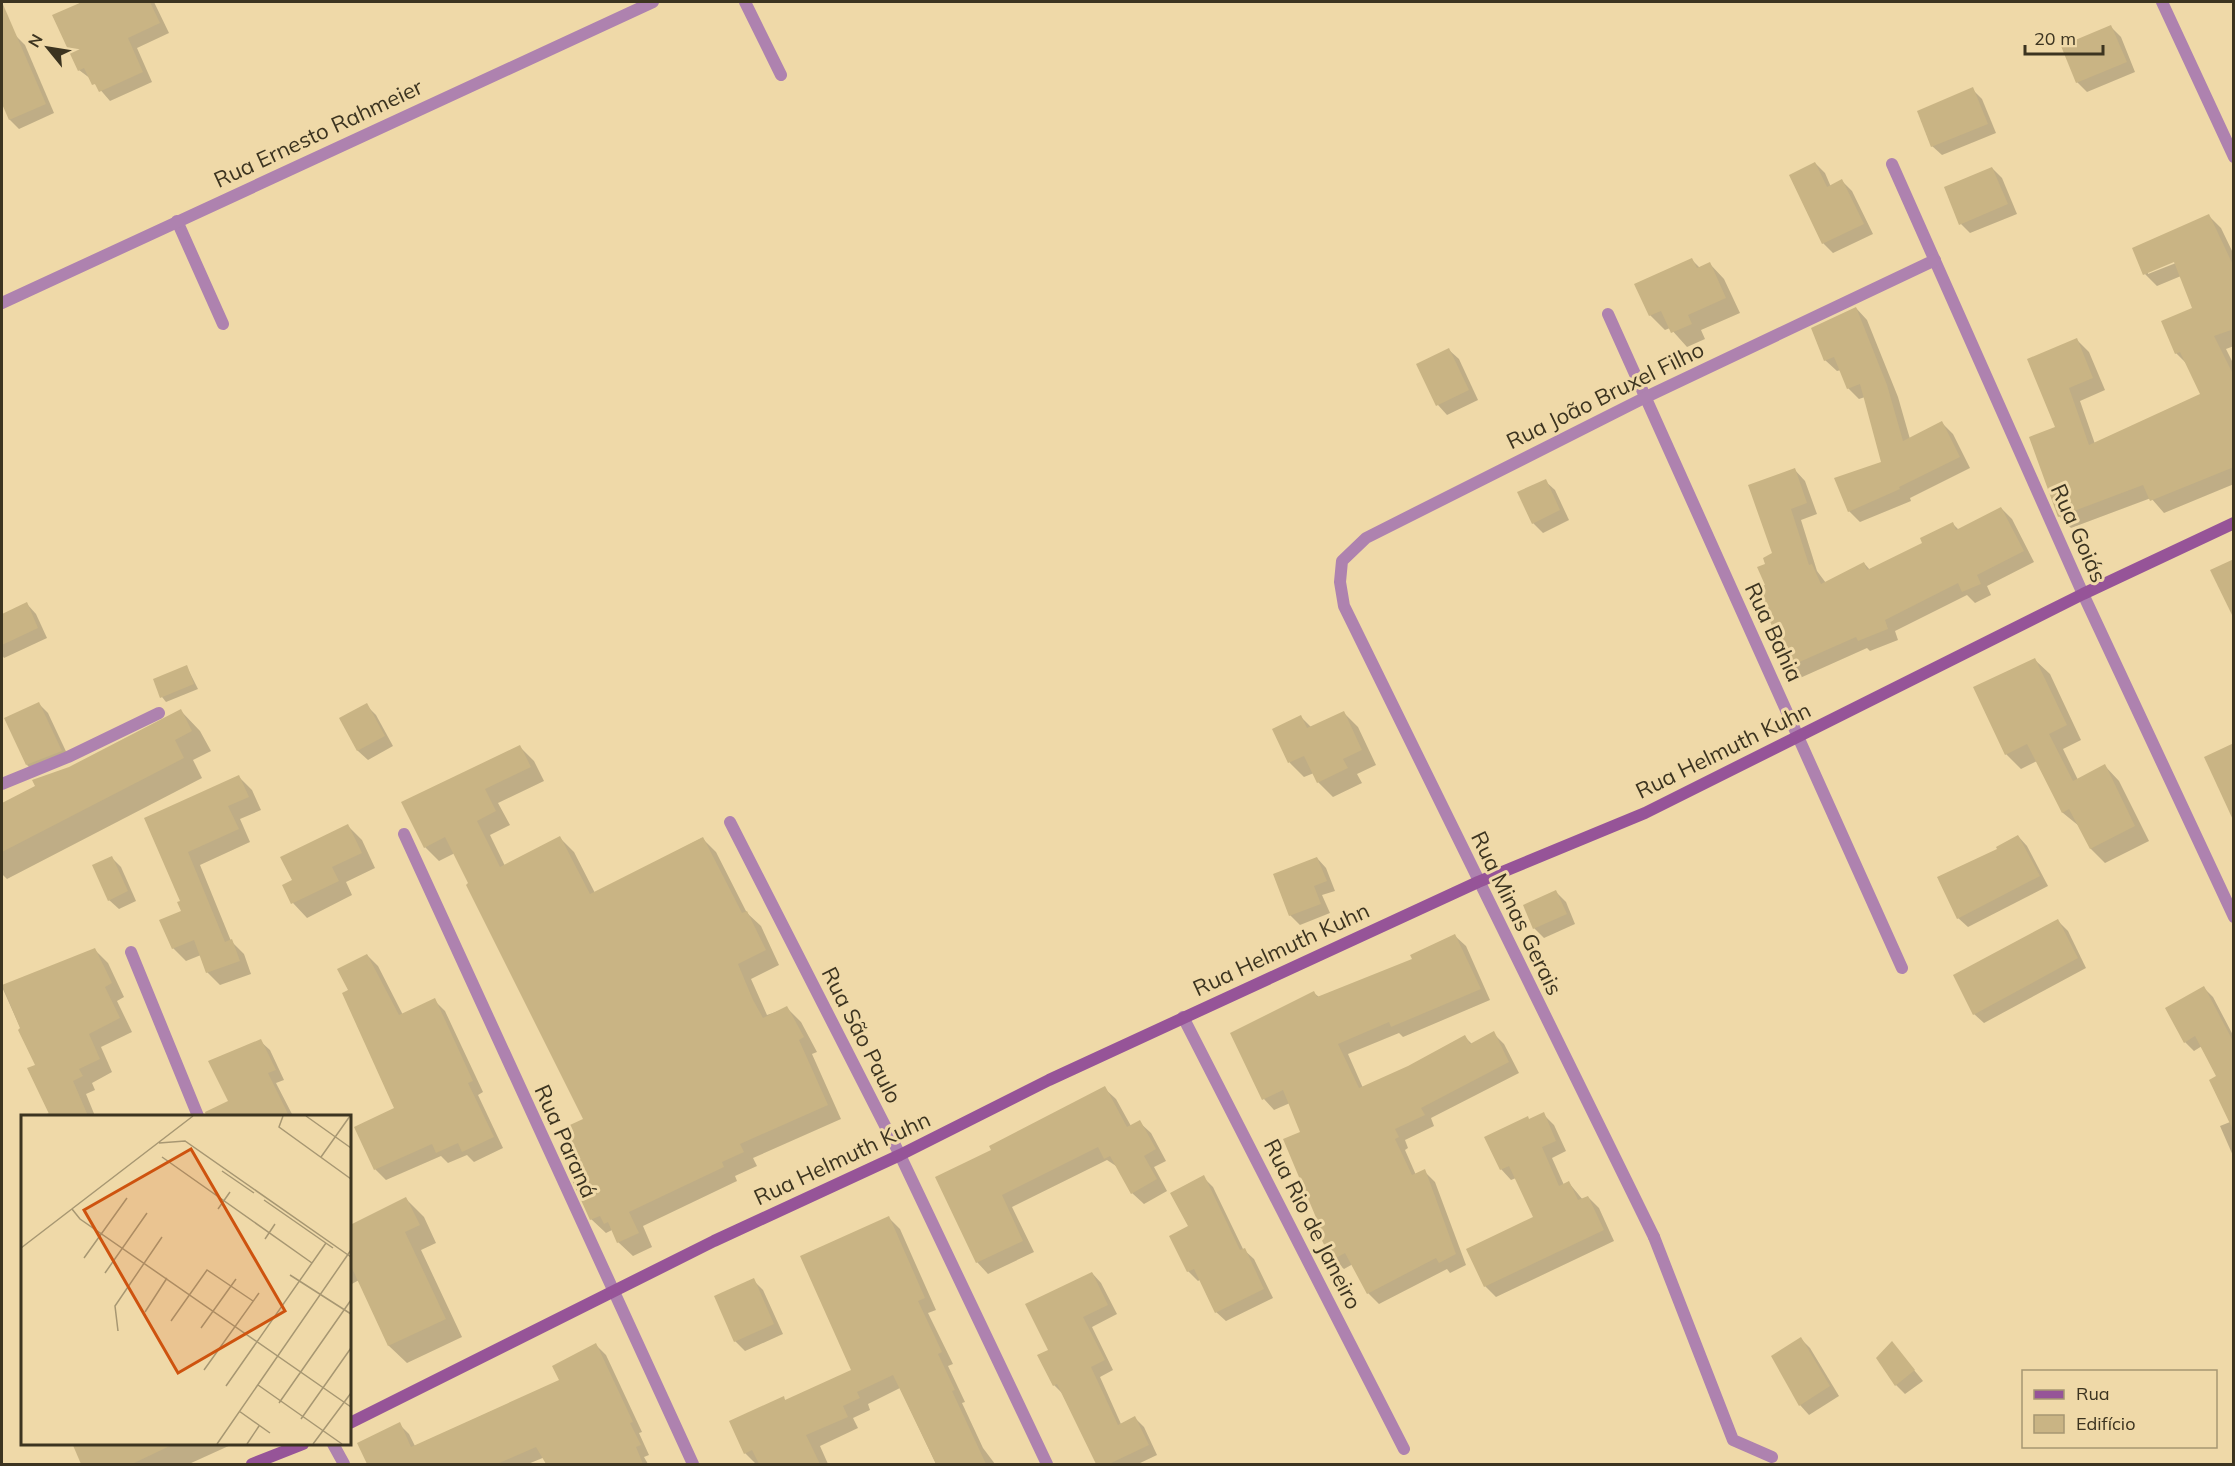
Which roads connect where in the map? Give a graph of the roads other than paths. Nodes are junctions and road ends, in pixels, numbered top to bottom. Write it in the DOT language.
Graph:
graph roads {
  1 [pos="653,2"];
  2 [pos="745,2"];
  3 [pos="2162,2"];
  4 [pos="781,75"];
  5 [pos="2234,157"];
  6 [pos="1892,164"];
  7 [pos="177,221"];
  8 [pos="1935,260"];
  9 [pos="2,303"];
  10 [pos="1608,314"];
  11 [pos="223,324"];
  12 [pos="1644,398"];
  13 [pos="2234,523"];
  14 [pos="2083,594"];
  15 [pos="1344,606"];
  16 [pos="159,712"];
  17 [pos="1798,735"];
  18 [pos="2,784"];
  19 [pos="730,822"];
  20 [pos="404,834"];
  21 [pos="1478,882"];
  22 [pos="2234,917"];
  23 [pos="131,951"];
  24 [pos="1902,968"];
  25 [pos="1184,1017"];
  26 [pos="198,1115"];
  27 [pos="900,1155"];
  28 [pos="611,1291"];
  29 [pos="351,1422"];
  30 [pos="298,1445"];
  31 [pos="334,1445"];
  32 [pos="1404,1449"];
  33 [pos="1772,1457"];
  34 [pos="252,1464"];
  35 [pos="344,1464"];
  36 [pos="693,1464"];
  37 [pos="1047,1464"];
  1 -- 7 [label="street, Rua Ernesto Rahmeier"];
  2 -- 4 [label="street"];
  3 -- 5 [label="street"];
  6 -- 8 [label="street, Rua Goiás"];
  7 -- 9 [label="street, Rua Ernesto Rahmeier"];
  7 -- 11 [label="street"];
  8 -- 12 [label="street, Rua João Bruxel Filho"];
  8 -- 14 [label="street, Rua Goiás"];
  10 -- 12 [label="street, Rua Bahia"];
  12 -- 15 [label="street, Rua João Bruxel Filho"];
  12 -- 17 [label="street, Rua Bahia"];
  13 -- 14 [label="main road, Rua Helmuth Kuhn"];
  14 -- 17 [label="main road, Rua Helmuth Kuhn"];
  14 -- 22 [label="street, Rua Goiás"];
  15 -- 21 [label="street, Rua Minas Gerais"];
  16 -- 18 [label="street"];
  17 -- 21 [label="main road, Rua Helmuth Kuhn"];
  17 -- 24 [label="street, Rua Bahia"];
  19 -- 27 [label="street, Rua São Paulo"];
  20 -- 28 [label="street, Rua Paraná"];
  21 -- 25 [label="main road, Rua Helmuth Kuhn"];
  21 -- 33 [label="street, Rua Minas Gerais"];
  23 -- 26 [label="street"];
  25 -- 27 [label="main road, Rua Helmuth Kuhn"];
  25 -- 32 [label="street, Rua Rio de Janeiro"];
  27 -- 28 [label="main road, Rua Helmuth Kuhn"];
  27 -- 37 [label="street, Rua São Paulo"];
  28 -- 29 [label="main road, Rua Helmuth Kuhn"];
  28 -- 36 [label="street, Rua Paraná"];
  30 -- 34 [label="main road"];
  31 -- 35 [label="street"];
}
